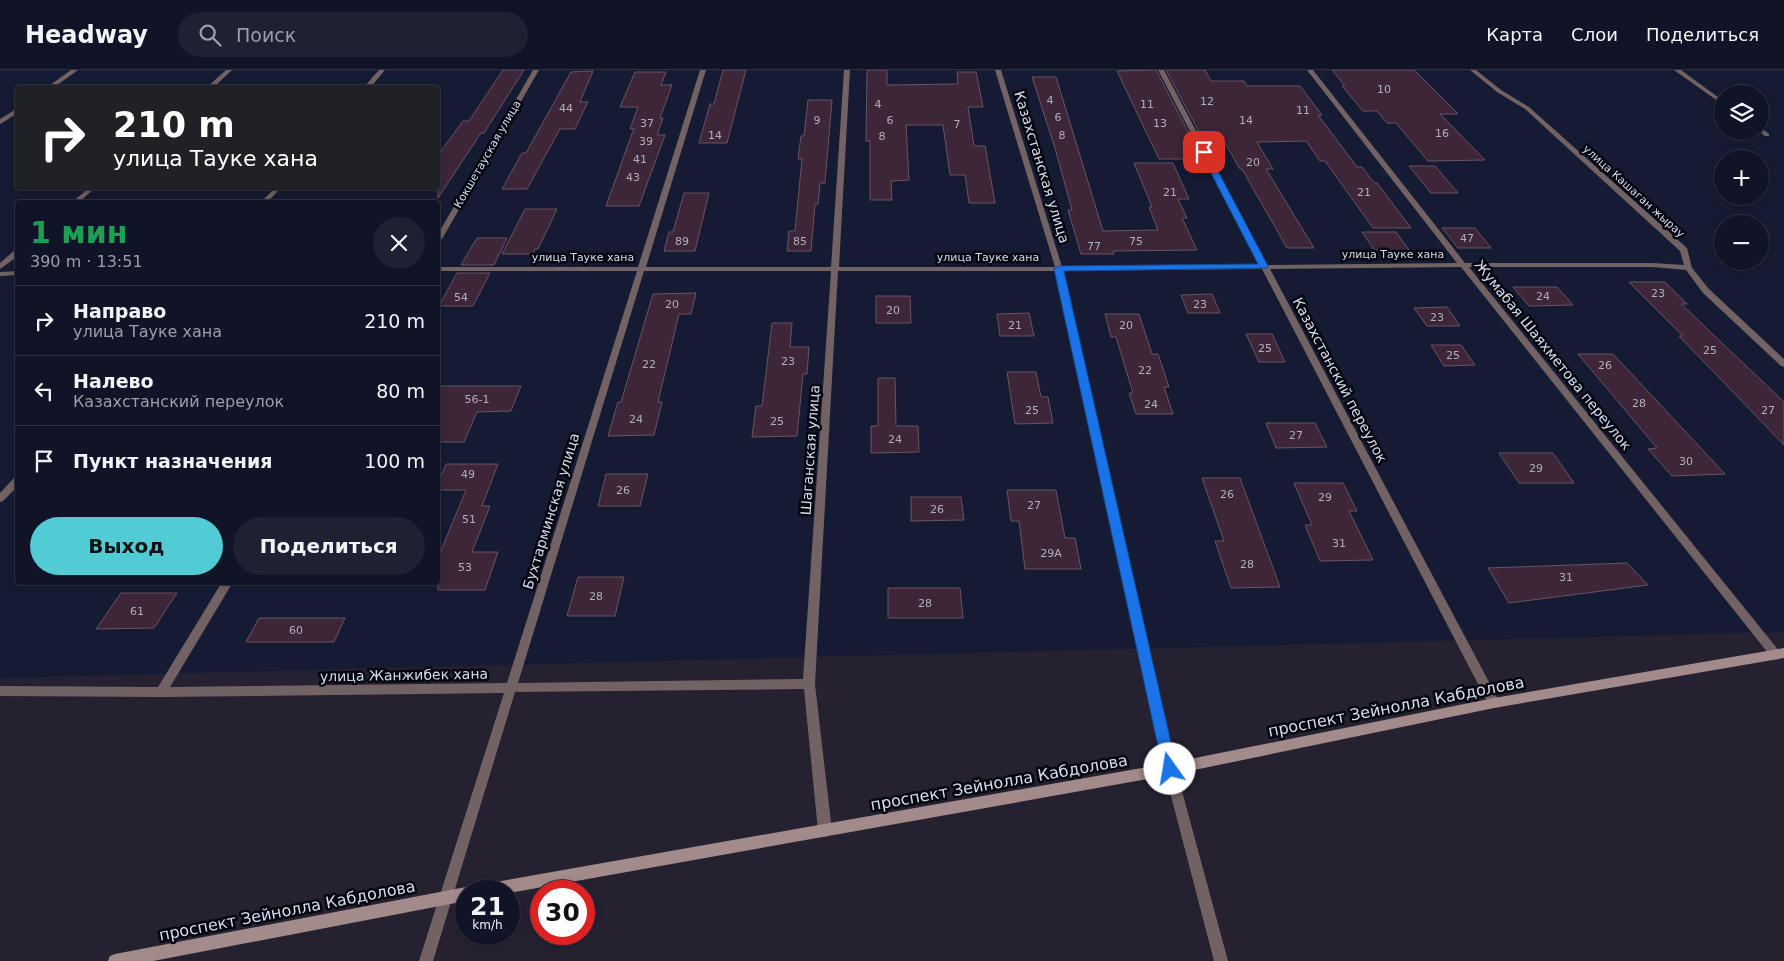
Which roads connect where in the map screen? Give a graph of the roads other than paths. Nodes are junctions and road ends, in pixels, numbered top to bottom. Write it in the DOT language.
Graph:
graph roads {
  1 [pos="75,70"];
  2 [pos="229,70"];
  3 [pos="382,70"];
  4 [pos="536,70"];
  5 [pos="703,70"];
  6 [pos="847,70"];
  7 [pos="998,70"];
  8 [pos="1161,70"];
  9 [pos="1310,70"];
  10 [pos="1473,70"];
  11 [pos="1677,70"];
  12 [pos="54,85"];
  13 [pos="212,85"];
  14 [pos="369,85"];
  15 [pos="1714,96"];
  16 [pos="15,112"];
  17 [pos="0,122"];
  18 [pos="90,190"];
  19 [pos="276,190"];
  20 [pos="77,200"];
  21 [pos="266,200"];
  22 [pos="440,236"];
  23 [pos="15,254"];
  24 [pos="1463,265"];
  25 [pos="1264,266"];
  26 [pos="0,267"];
  27 [pos="641,268"];
  28 [pos="1688,268"];
  29 [pos="440,269"];
  30 [pos="835,269"];
  31 [pos="1059,269"];
  32 [pos="15,273"];
  33 [pos="0,274"];
  34 [pos="1784,364"];
  35 [pos="15,482"];
  36 [pos="0,499"];
  37 [pos="226,585"];
  38 [pos="1780,654"];
  39 [pos="809,684"];
  40 [pos="511,689"];
  41 [pos="0,692"];
  42 [pos="160,692"];
  43 [pos="1494,703"];
  44 [pos="1170,769"];
  45 [pos="824,831"];
  46 [pos="520,885"];
  47 [pos="455,896"];
  48 [pos="445,898"];
  49 [pos="114,961"];
  50 [pos="426,961"];
  51 [pos="1221,961"];
  1 -- 12 [label="street"];
  2 -- 13 [label="street"];
  3 -- 14 [label="street"];
  4 -- 22 [label="street, Кокшетауская улица"];
  5 -- 27 [label="street, Бухтарминская улица"];
  6 -- 30 [label="street, Шаганская улица"];
  7 -- 31 [label="street, Казахстанская улица"];
  8 -- 25 [label="street, Казахстанский переулок"];
  9 -- 24 [label="street, Жумабая Шаяхметова переулок"];
  10 -- 28 [label="street, улица Кашаган жырау"];
  11 -- 15 [label="street"];
  16 -- 17 [label="street"];
  18 -- 20 [label="street"];
  19 -- 21 [label="street"];
  23 -- 26 [label="street"];
  24 -- 25 [label="street, улица Тауке хана"];
  24 -- 28 [label="street, улица Тауке хана"];
  24 -- 38 [label="street, Жумабая Шаяхметова переулок"];
  25 -- 31 [label="street, улица Тауке хана"];
  25 -- 43 [label="street, Казахстанский переулок"];
  27 -- 29 [label="street, улица Тауке хана"];
  27 -- 30 [label="street, улица Тауке хана"];
  27 -- 40 [label="street, Бухтарминская улица"];
  28 -- 34 [label="street, улица Кашаган жырау"];
  30 -- 31 [label="street, улица Тауке хана"];
  30 -- 39 [label="street, Шаганская улица"];
  31 -- 44 [label="street, Казахстанская улица"];
  32 -- 33 [label="street"];
  35 -- 36 [label="street"];
  37 -- 42 [label="street"];
  38 -- 43 [label="main road, проспект Зейнолла Кабдолова"];
  39 -- 40 [label="street, улица Жанжибек хана"];
  39 -- 45 [label="street, Шаганская улица"];
  40 -- 42 [label="street, улица Жанжибек хана"];
  40 -- 48 [label="street, Бухтарминская улица"];
  41 -- 42 [label="street, улица Жанжибек хана"];
  43 -- 44 [label="main road, проспект Зейнолла Кабдолова"];
  44 -- 45 [label="main road, проспект Зейнолла Кабдолова"];
  44 -- 51 [label="street, Казахстанская улица"];
  45 -- 46 [label="main road, проспект Зейнолла Кабдолова"];
  47 -- 48 [label="main road, проспект Зейнолла Кабдолова"];
  48 -- 49 [label="main road, проспект Зейнолла Кабдолова"];
  48 -- 50 [label="street, Бухтарминская улица"];
}
